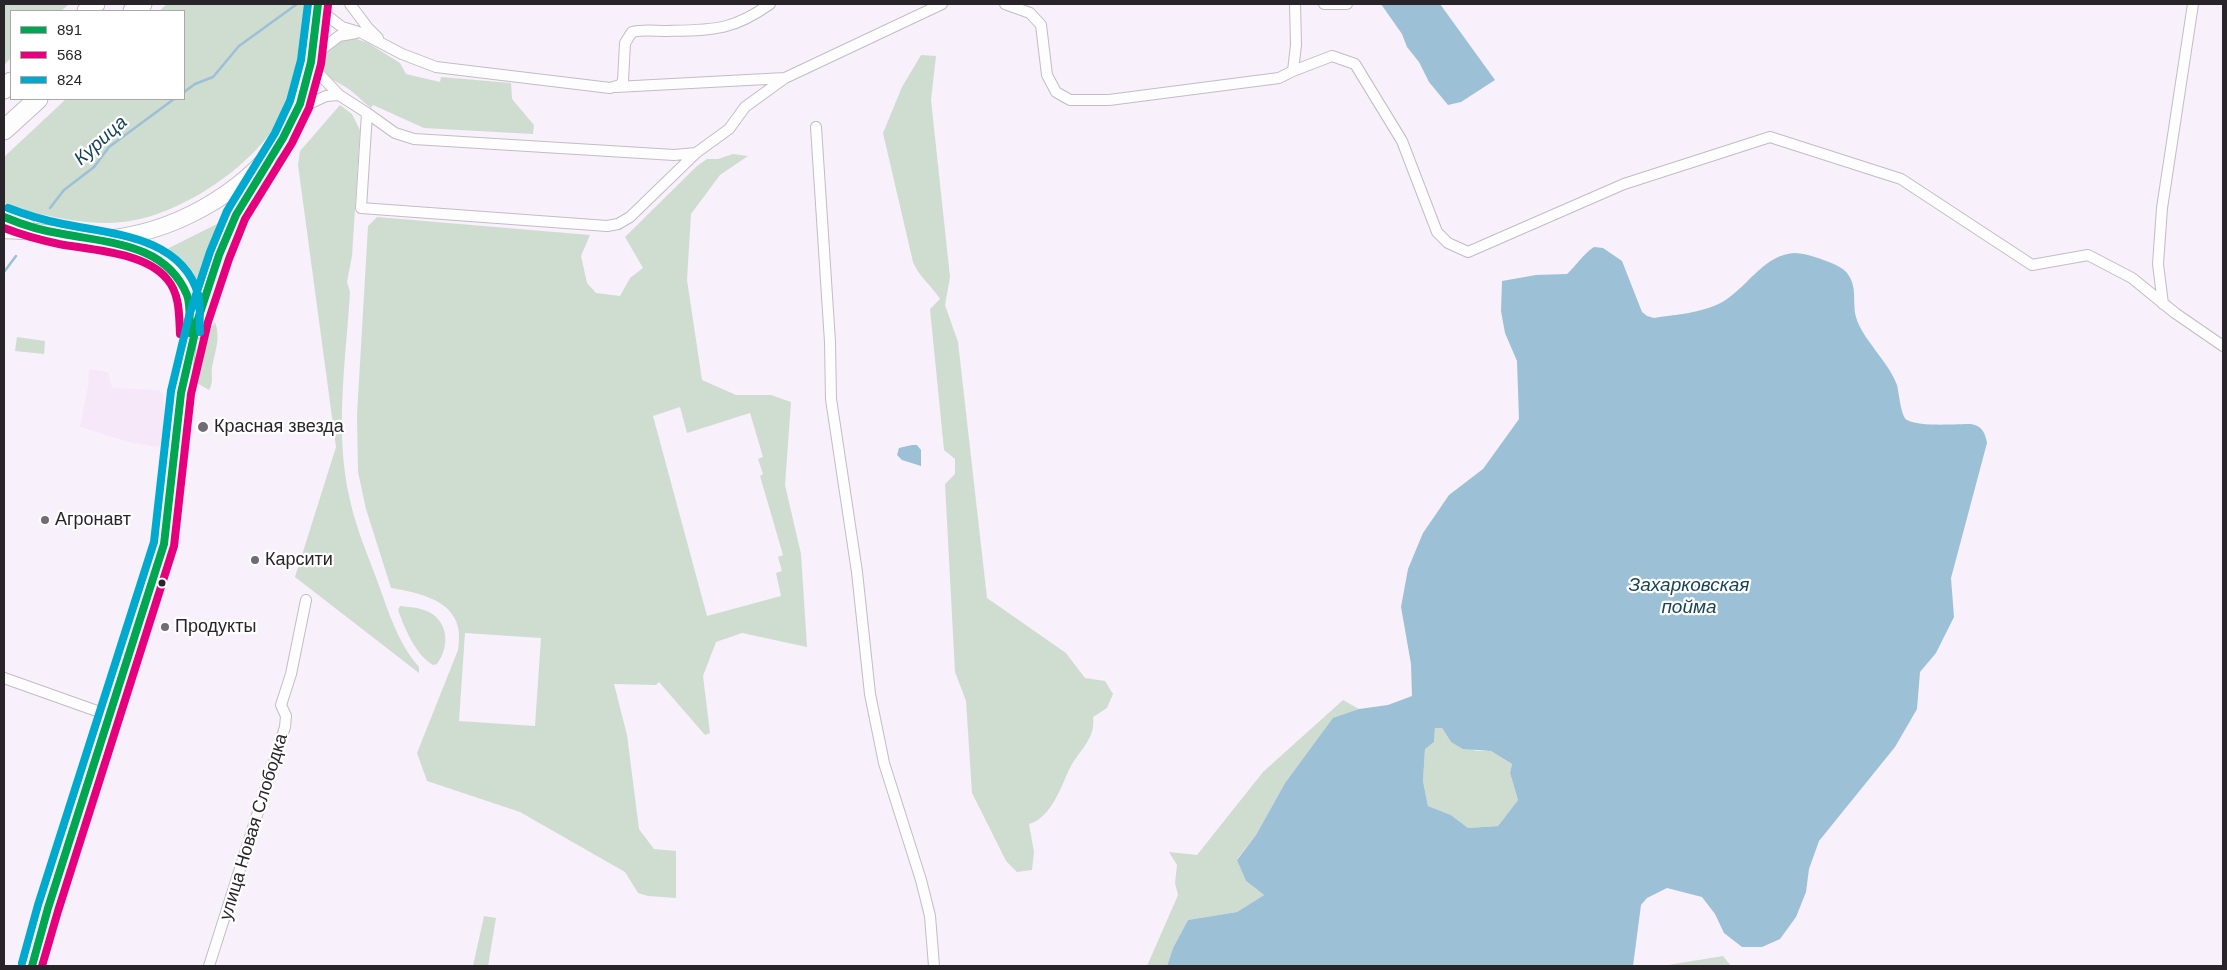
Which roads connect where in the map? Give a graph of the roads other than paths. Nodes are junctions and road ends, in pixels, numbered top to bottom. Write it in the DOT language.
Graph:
graph roads {
  1 [pos="318,4"];
  2 [pos="350,4"];
  3 [pos="770,4"];
  4 [pos="942,4"];
  5 [pos="1005,4"];
  6 [pos="1295,4"];
  7 [pos="1324,4"];
  8 [pos="1348,4"];
  9 [pos="2193,4"];
  10 [pos="362,34"];
  11 [pos="384,44"];
  12 [pos="312,61"];
  13 [pos="1293,71"];
  14 [pos="785,78"];
  15 [pos="616,87"];
  16 [pos="339,95"];
  17 [pos="37,100"];
  18 [pos="297,109"];
  19 [pos="367,113"];
  20 [pos="816,127"];
  21 [pos="4,130"];
  22 [pos="283,138"];
  23 [pos="696,153"];
  24 [pos="4,217"];
  25 [pos="4,230"];
  26 [pos="44,232"];
  27 [pos="100,239"];
  28 [pos="2163,304"];
  29 [pos="2223,346"];
  30 [pos="187,360"];
  31 [pos="306,600"];
  32 [pos="4,678"];
  33 [pos="111,716"];
  34 [pos="32,966"];
  35 [pos="209,966"];
  36 [pos="934,966"];
  1 -- 10 [label="street"];
  1 -- 12 [label="main road"];
  2 -- 11 [label="street"];
  3 -- 15 [label="street"];
  4 -- 14 [label="street"];
  5 -- 13 [label="street"];
  6 -- 13 [label="street"];
  7 -- 8 [label="street"];
  9 -- 28 [label="street"];
  10 -- 11 [label="street"];
  10 -- 12 [label="street"];
  11 -- 15 [label="street"];
  12 -- 16 [label="street"];
  12 -- 18 [label="main road"];
  13 -- 28 [label="street"];
  14 -- 15 [label="street"];
  14 -- 23 [label="street"];
  16 -- 18 [label="street"];
  16 -- 19 [label="street"];
  17 -- 21 [label="highway"];
  18 -- 22 [label="main road"];
  19 -- 23 [label="street"];
  19 -- 23 [label="street"];
  20 -- 36 [label="street"];
  22 -- 27 [label="main road"];
  22 -- 30 [label="main road"];
  24 -- 26 [label="main road"];
  25 -- 26 [label="main road"];
  26 -- 27 [label="main road"];
  27 -- 30 [label="main road"];
  28 -- 29 [label="street"];
  30 -- 33 [label="main road"];
  31 -- 35 [label="street, улица Новая Слободка"];
  32 -- 33 [label="street"];
  33 -- 34 [label="main road"];
}
